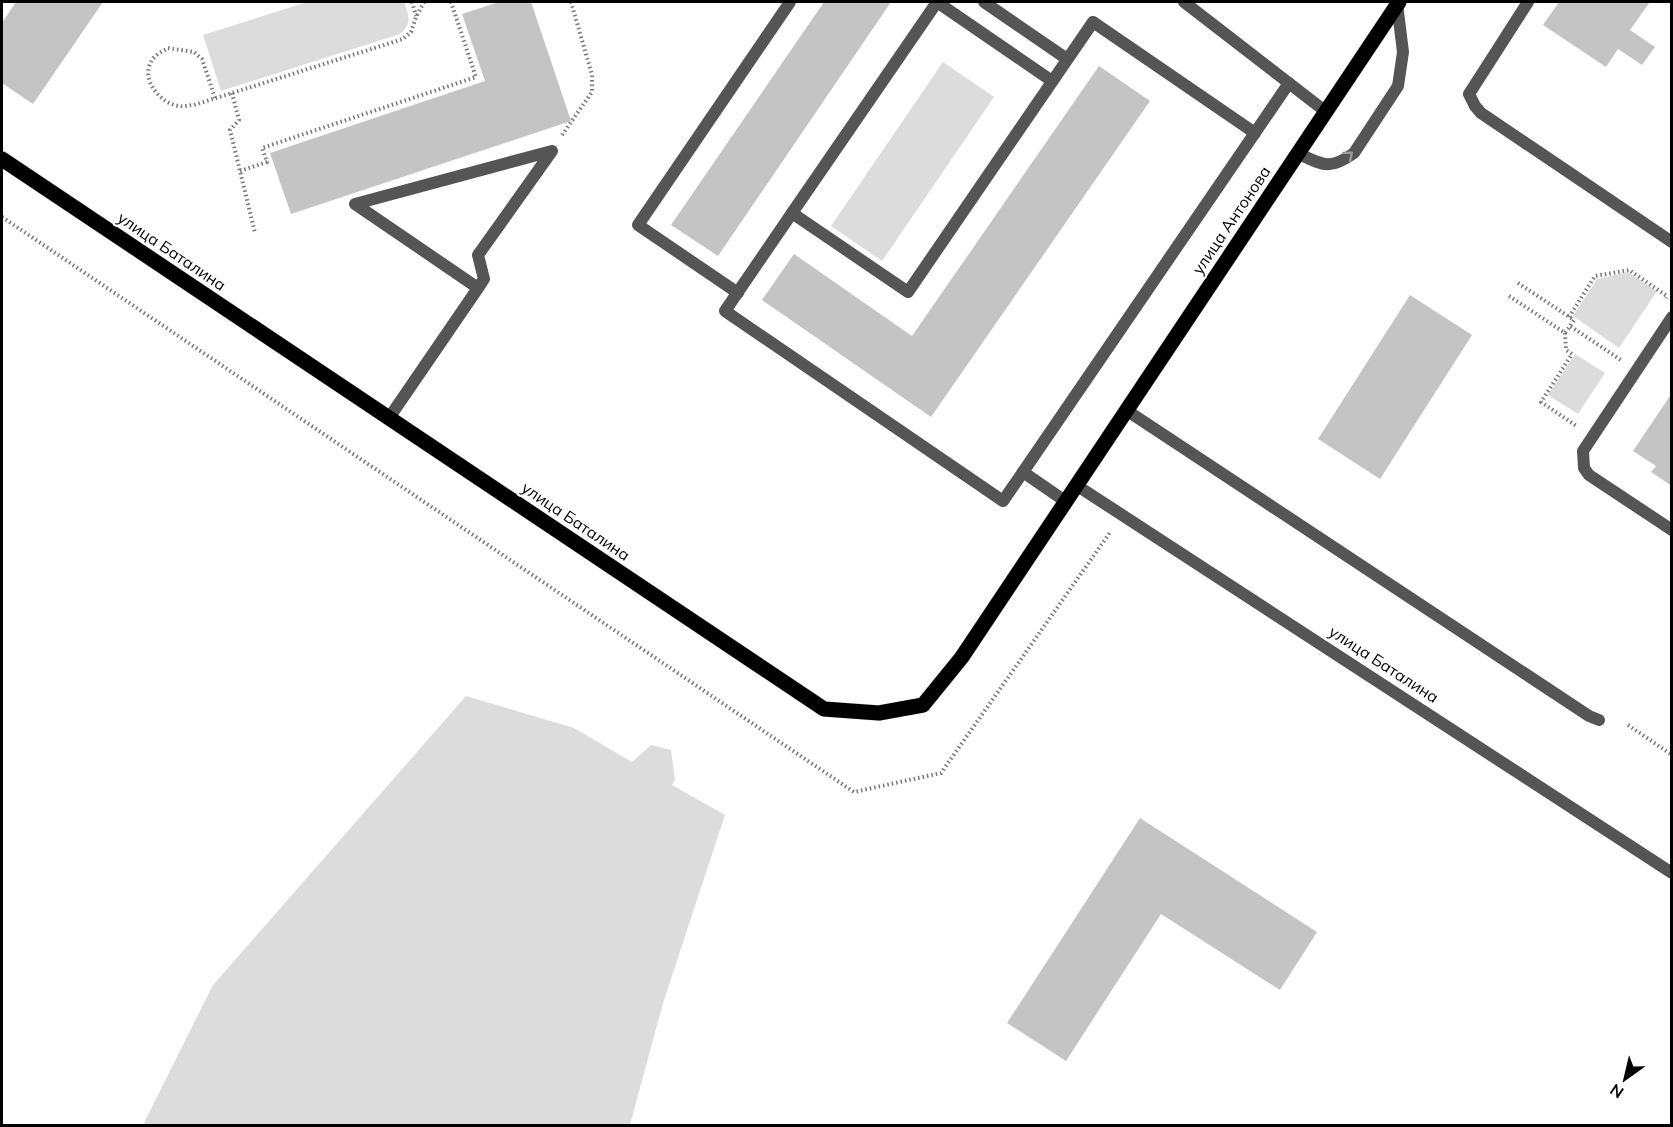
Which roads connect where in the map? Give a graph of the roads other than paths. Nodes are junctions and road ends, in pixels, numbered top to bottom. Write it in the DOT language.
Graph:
graph roads {
  1 [pos="790,2"];
  2 [pos="937,2"];
  3 [pos="984,2"];
  4 [pos="1184,2"];
  5 [pos="1528,2"];
  6 [pos="1398,3"];
  7 [pos="1067,59"];
  8 [pos="1052,81"];
  9 [pos="1289,83"];
  10 [pos="1325,111"];
  11 [pos="1255,133"];
  12 [pos="1297,153"];
  13 [pos="2,159"];
  14 [pos="792,213"];
  15 [pos="1671,242"];
  16 [pos="478,288"];
  17 [pos="738,293"];
  18 [pos="1671,317"];
  19 [pos="1126,410"];
  20 [pos="389,418"];
  21 [pos="1093,459"];
  22 [pos="1023,472"];
  23 [pos="1076,484"];
  24 [pos="1065,501"];
  25 [pos="1671,530"];
  26 [pos="1599,720"];
  27 [pos="1671,873"];
  1 -- 17 [label="lane"];
  2 -- 8 [label="lane"];
  2 -- 14 [label="lane"];
  3 -- 7 [label="lane"];
  4 -- 9 [label="lane"];
  5 -- 15 [label="lane"];
  6 -- 10 [label="main road, улица Антонова"];
  12 -- 6 [label="lane, one-way"];
  7 -- 8 [label="lane"];
  7 -- 11 [label="lane"];
  8 -- 14 [label="lane"];
  9 -- 10 [label="lane"];
  9 -- 11 [label="lane"];
  10 -- 12 [label="main road, улица Антонова"];
  11 -- 22 [label="lane"];
  12 -- 19 [label="main road, улица Антонова"];
  13 -- 20 [label="main road, улица Баталина"];
  14 -- 17 [label="lane"];
  16 -- 16 [label="lane"];
  16 -- 20 [label="lane"];
  17 -- 22 [label="lane"];
  18 -- 25 [label="lane"];
  19 -- 21 [label="main road, улица Антонова"];
  19 -- 26 [label="lane"];
  20 -- 24 [label="main road, улица Баталина"];
  21 -- 23 [label="main road, улица Баталина"];
  22 -- 24 [label="lane"];
  23 -- 24 [label="main road, улица Баталина"];
  23 -- 27 [label="lane, улица Баталина"];
}
